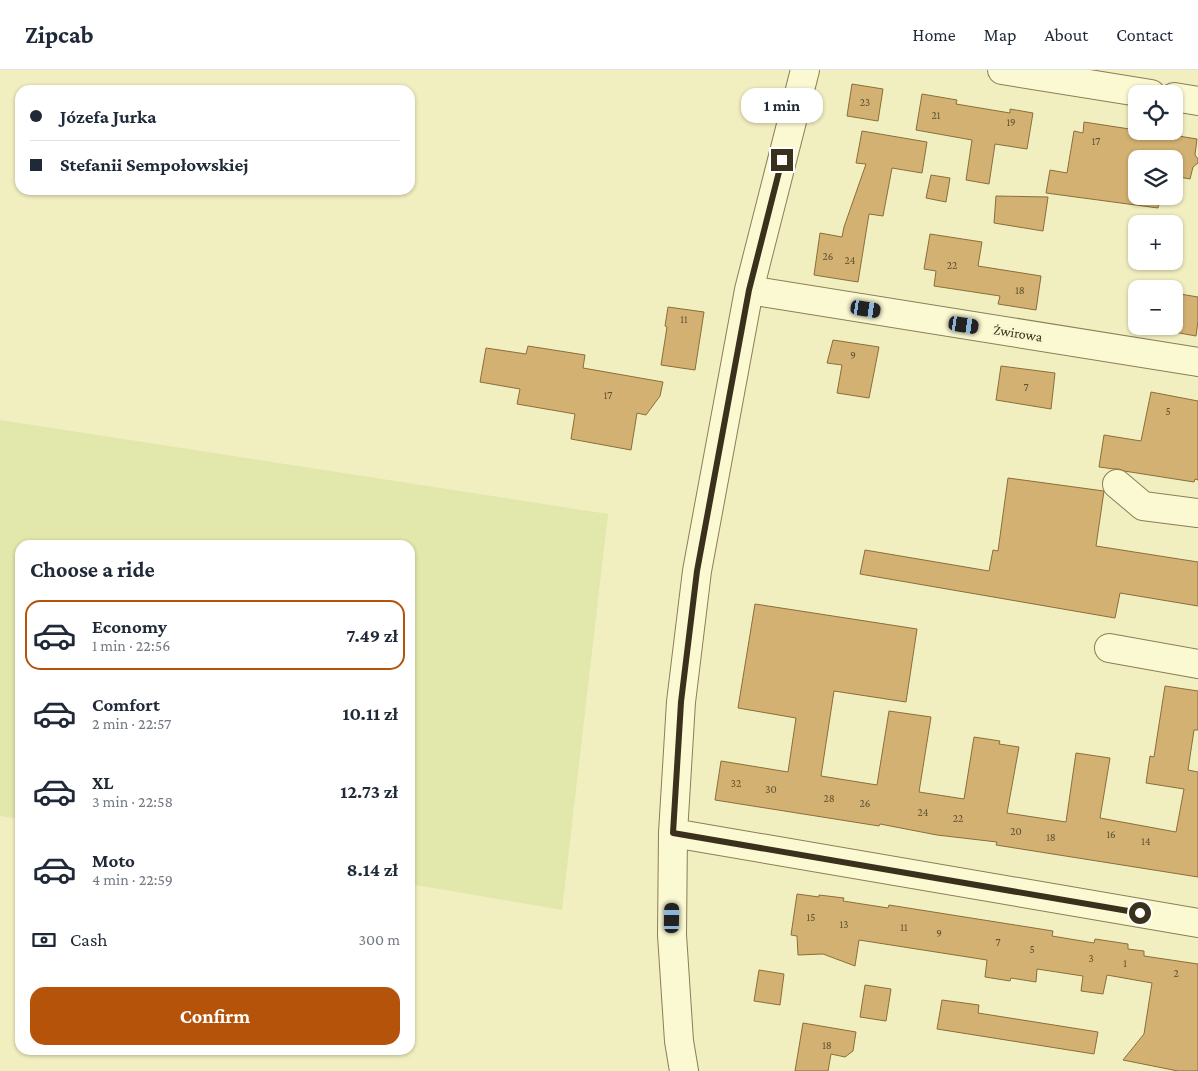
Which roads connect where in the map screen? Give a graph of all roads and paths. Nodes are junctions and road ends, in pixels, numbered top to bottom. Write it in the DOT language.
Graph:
graph roads {
  1 [pos="805,70"];
  2 [pos="1002,70"];
  3 [pos="1115,79"];
  4 [pos="1129,85"];
  5 [pos="1183,98"];
  6 [pos="1198,100"];
  7 [pos="749,290"];
  8 [pos="1198,362"];
  9 [pos="1117,484"];
  10 [pos="1198,513"];
  11 [pos="1109,648"];
  12 [pos="1198,664"];
  13 [pos="673,833"];
  14 [pos="1198,923"];
  15 [pos="684,1071"];
  1 -- 7 [label="street"];
  2 -- 3 [label="street"];
  3 -- 4 [label="street"];
  5 -- 6 [label="street"];
  7 -- 8 [label="street, Żwirowa"];
  7 -- 13 [label="street"];
  9 -- 10 [label="street"];
  11 -- 12 [label="street"];
  13 -- 14 [label="street"];
  13 -- 15 [label="street"];
}
